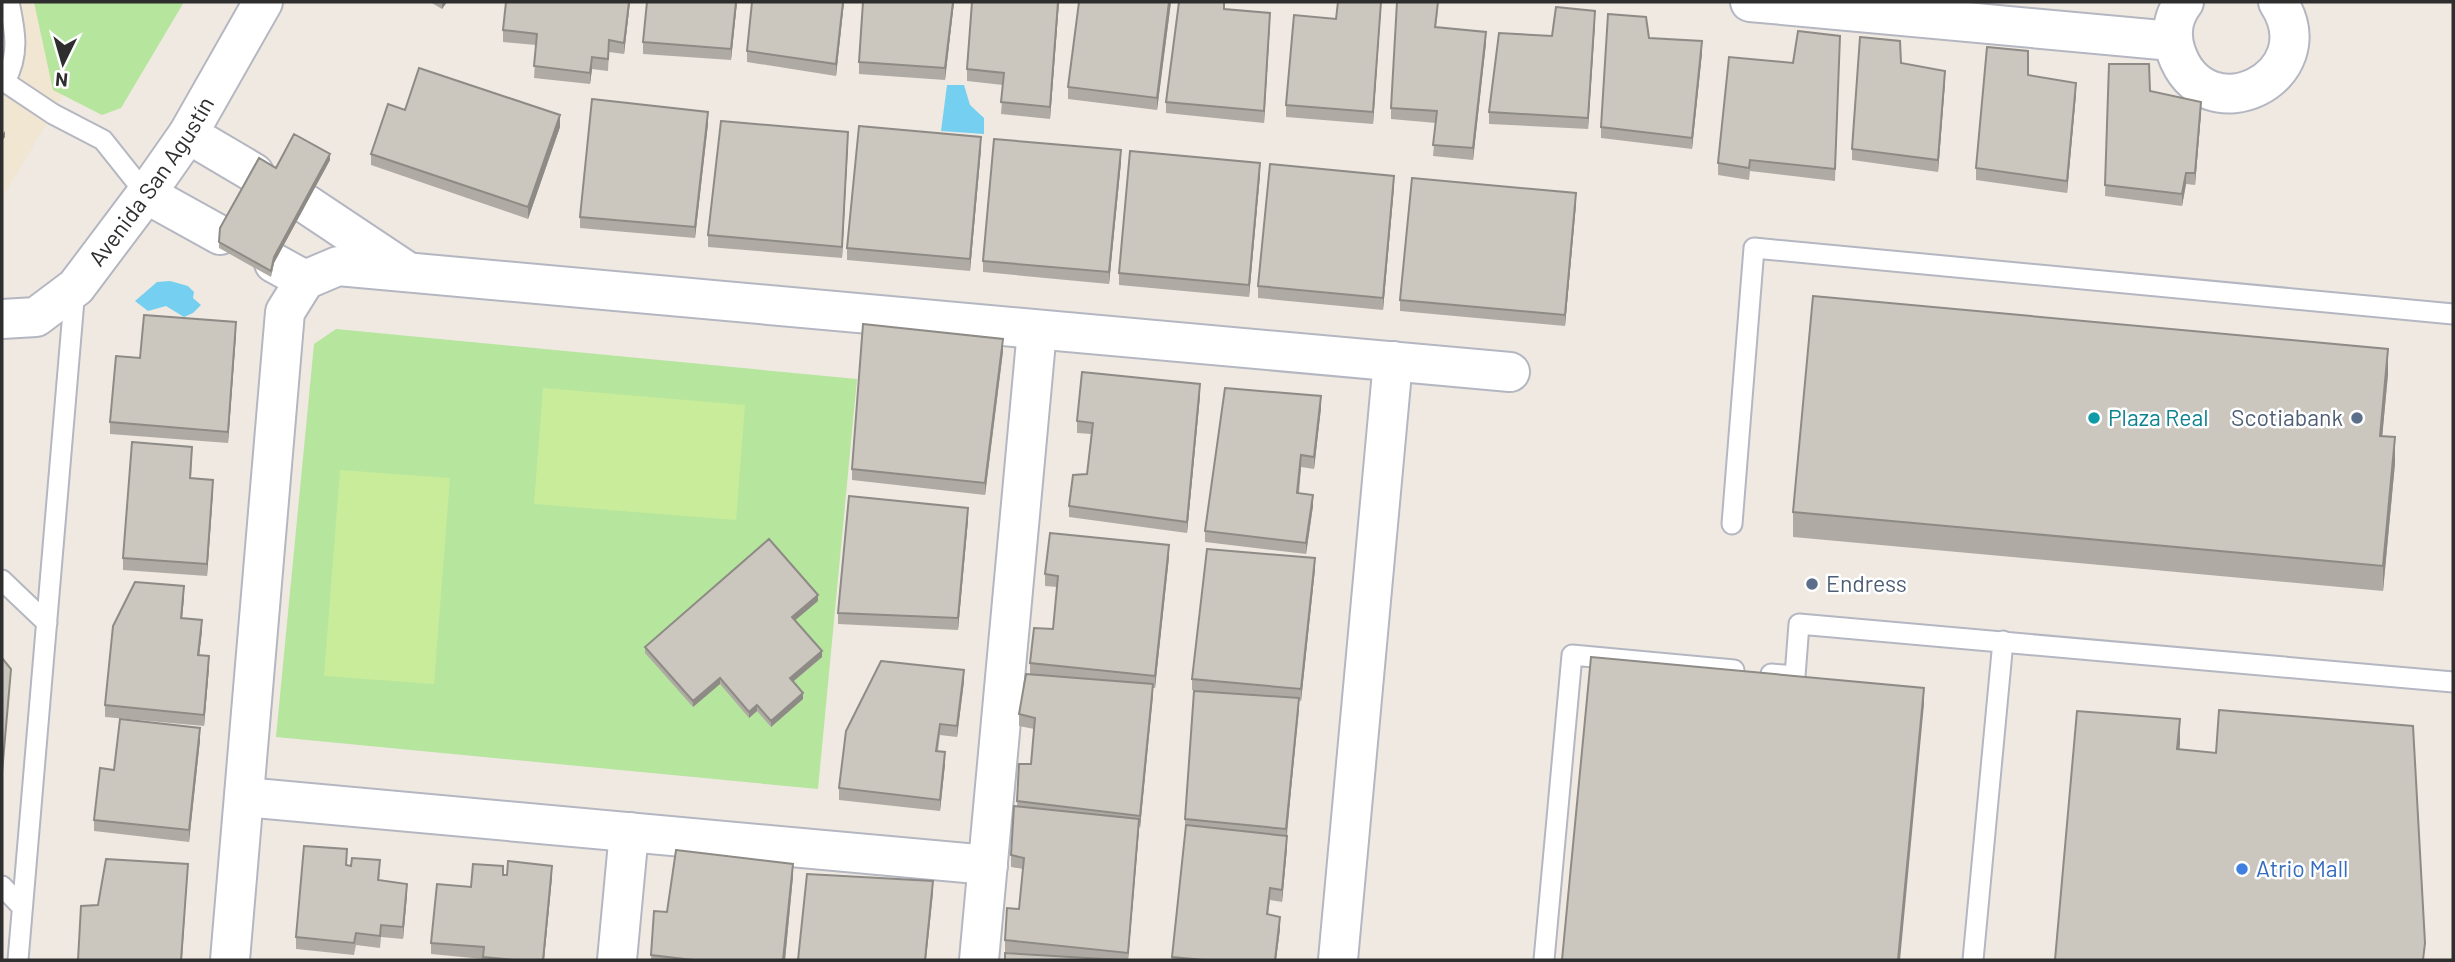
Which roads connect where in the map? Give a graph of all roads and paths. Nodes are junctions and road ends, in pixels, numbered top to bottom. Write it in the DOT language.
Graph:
graph roads {
  1 [pos="9,2"];
  2 [pos="263,2"];
  3 [pos="1750,2"];
  4 [pos="2184,2"];
  5 [pos="2278,2"];
  6 [pos="2172,41"];
  7 [pos="3,80"];
  8 [pos="188,134"];
  9 [pos="254,173"];
  10 [pos="146,194"];
  11 [pos="306,204"];
  12 [pos="220,234"];
  13 [pos="410,273"];
  14 [pos="76,287"];
  15 [pos="2453,314"];
  16 [pos="2,319"];
  17 [pos="1037,330"];
  18 [pos="1393,361"];
  19 [pos="1510,372"];
  20 [pos="1732,524"];
  21 [pos="2,580"];
  22 [pos="47,623"];
  23 [pos="2003,641"];
  24 [pos="2453,682"];
  25 [pos="245,797"];
  26 [pos="629,832"];
  27 [pos="988,865"];
  28 [pos="2,886"];
  29 [pos="22,907"];
  30 [pos="18,960"];
  31 [pos="230,960"];
  32 [pos="617,960"];
  33 [pos="979,960"];
  34 [pos="1338,960"];
  35 [pos="1544,960"];
  36 [pos="1973,960"];
  1 -- 7 [label="lane"];
  2 -- 8 [label="street, Avenida San Agustín"];
  3 -- 6 [label="street"];
  4 -- 6 [label="street"];
  5 -- 6 [label="street"];
  7 -- 10 [label="lane"];
  8 -- 9 [label="street"];
  8 -- 10 [label="street, Avenida San Agustín"];
  10 -- 12 [label="street"];
  10 -- 14 [label="street, Avenida San Agustín"];
  11 -- 13 [label="street"];
  13 -- 17 [label="street"];
  13 -- 25 [label="street"];
  14 -- 16 [label="street, Avenida San Agustín"];
  14 -- 22 [label="lane"];
  15 -- 20 [label="lane"];
  17 -- 18 [label="street"];
  17 -- 27 [label="street"];
  18 -- 19 [label="street"];
  18 -- 34 [label="street"];
  21 -- 22 [label="lane"];
  22 -- 29 [label="lane"];
  23 -- 24 [label="lane"];
  23 -- 35 [label="lane"];
  23 -- 36 [label="lane"];
  25 -- 26 [label="street"];
  25 -- 31 [label="street"];
  26 -- 27 [label="street"];
  26 -- 32 [label="street"];
  27 -- 33 [label="street"];
  28 -- 29 [label="lane"];
  29 -- 30 [label="lane"];
}
